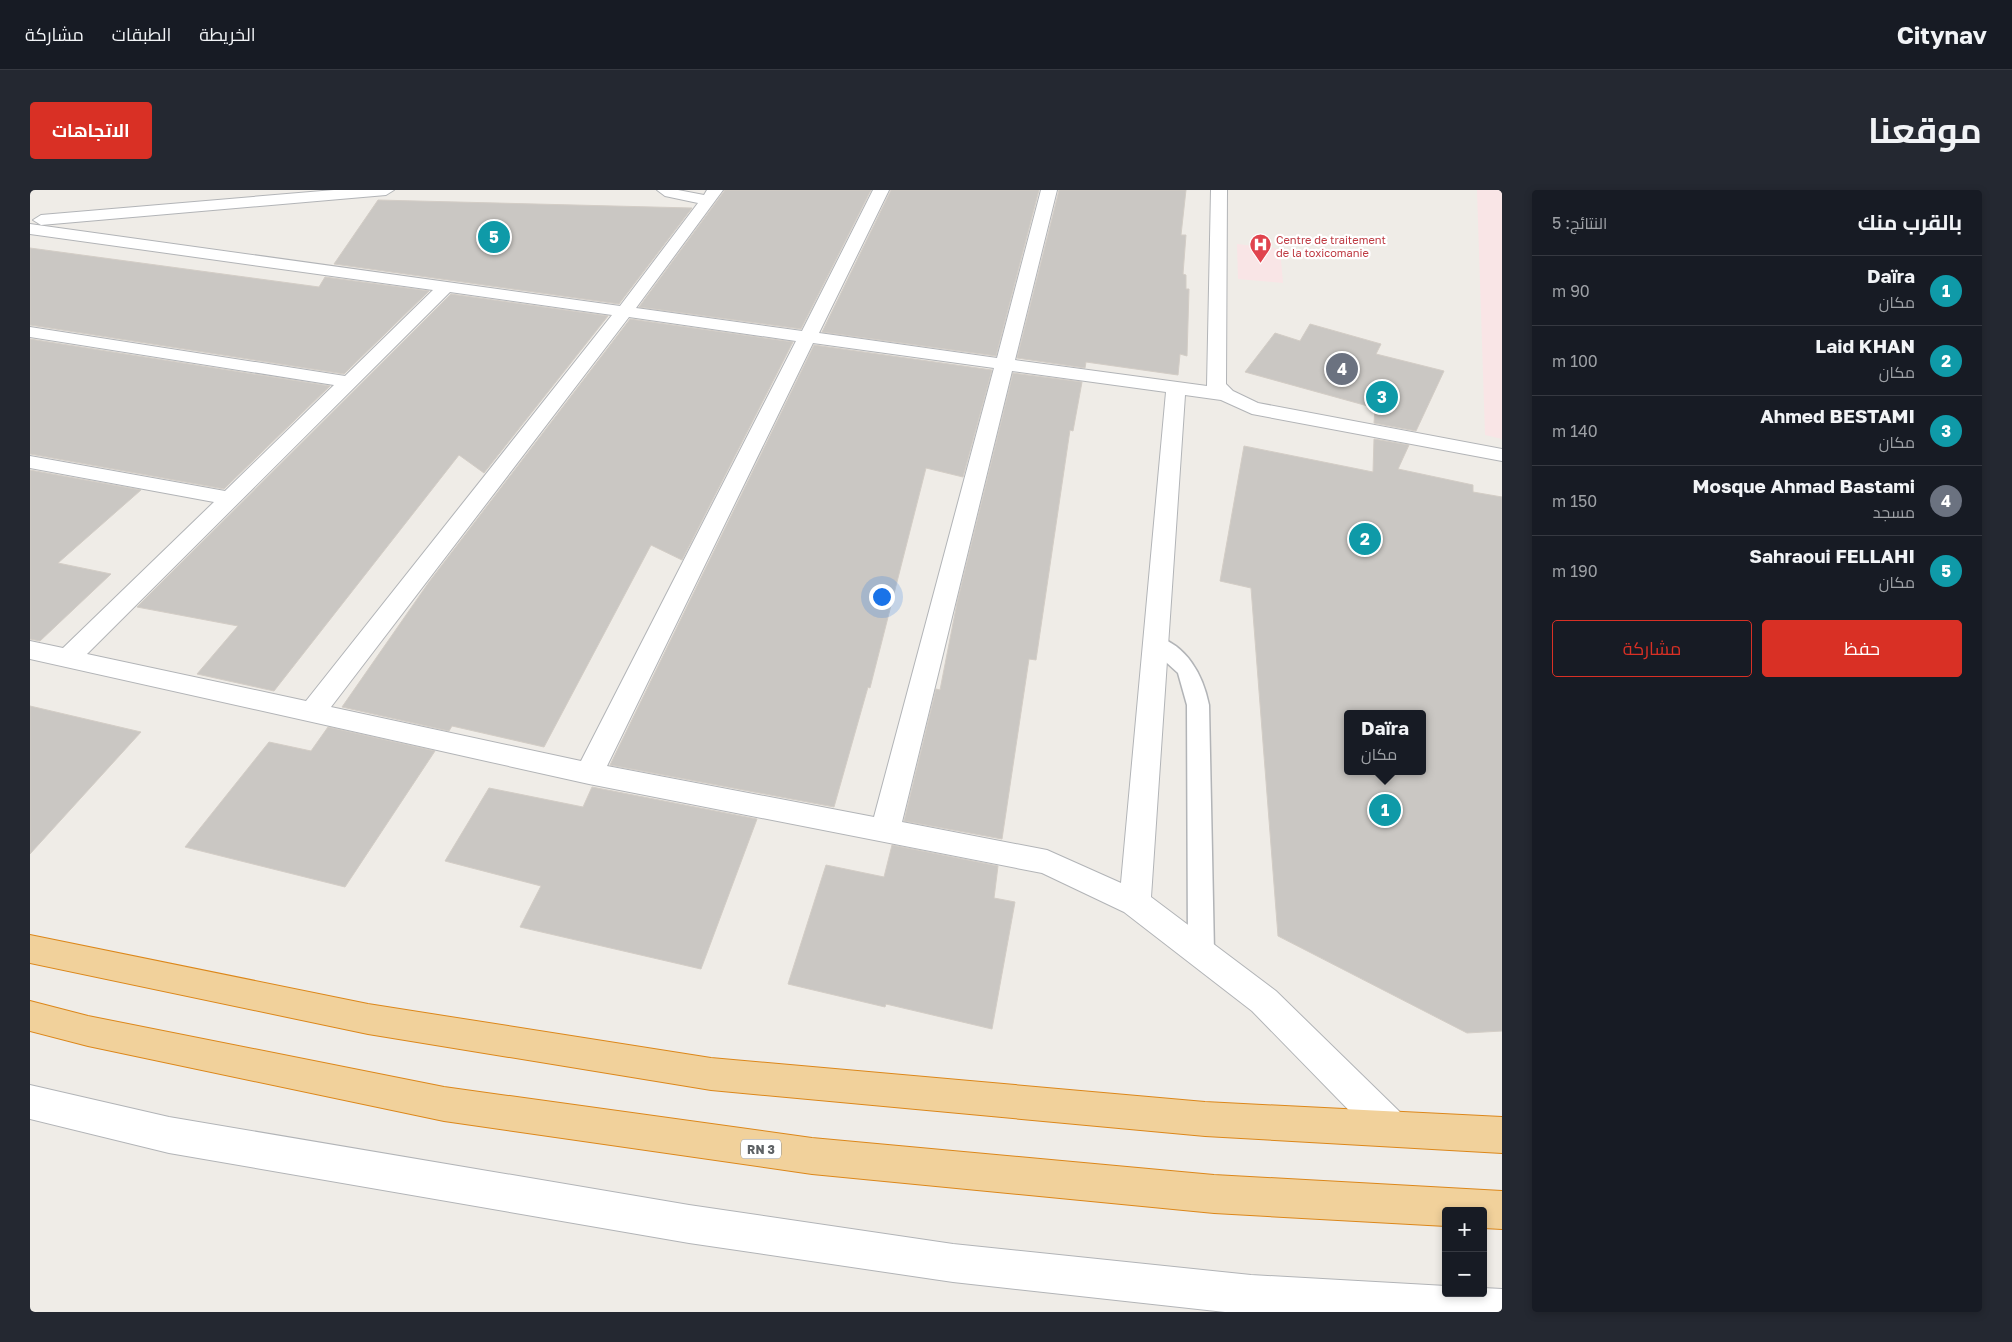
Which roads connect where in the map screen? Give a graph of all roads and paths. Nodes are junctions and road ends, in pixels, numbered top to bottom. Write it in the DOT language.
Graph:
graph roads {
  1 [pos="386,190"];
  2 [pos="664,190"];
  3 [pos="881,190"];
  4 [pos="1049,190"];
  5 [pos="1219,190"];
  6 [pos="711,195"];
  7 [pos="174,208"];
  8 [pos="30,220"];
  9 [pos="30,229"];
  10 [pos="155,246"];
  11 [pos="448,286"];
  12 [pos="626,311"];
  13 [pos="30,332"];
  14 [pos="809,336"];
  15 [pos="1004,363"];
  16 [pos="350,382"];
  17 [pos="1176,388"];
  18 [pos="1226,395"];
  19 [pos="1502,455"];
  20 [pos="30,462"];
  21 [pos="232,499"];
  22 [pos="1155,643"];
  23 [pos="30,650"];
  24 [pos="68,658"];
  25 [pos="312,712"];
  26 [pos="589,773"];
  27 [pos="885,831"];
  28 [pos="1136,903"];
  29 [pos="30,948"];
  30 [pos="1201,952"];
  31 [pos="30,1016"];
  32 [pos="30,1102"];
  33 [pos="1391,1128"];
  34 [pos="1502,1134"];
  35 [pos="1502,1210"];
  36 [pos="1502,1309"];
  1 -- 7 [label="street"];
  2 -- 6 [label="street"];
  3 -- 14 [label="street"];
  4 -- 15 [label="street"];
  5 -- 18 [label="street"];
  6 -- 12 [label="street"];
  7 -- 8 [label="street"];
  7 -- 10 [label="street"];
  9 -- 10 [label="street"];
  10 -- 11 [label="street"];
  11 -- 12 [label="street"];
  11 -- 16 [label="street"];
  12 -- 14 [label="street"];
  12 -- 25 [label="street"];
  13 -- 16 [label="street"];
  14 -- 15 [label="street"];
  14 -- 26 [label="street"];
  15 -- 17 [label="street"];
  15 -- 27 [label="street"];
  16 -- 21 [label="street"];
  17 -- 18 [label="street"];
  17 -- 22 [label="street"];
  18 -- 19 [label="street"];
  20 -- 21 [label="street"];
  21 -- 24 [label="street"];
  22 -- 28 [label="street"];
  22 -- 30 [label="lane"];
  23 -- 24 [label="street"];
  24 -- 25 [label="street"];
  25 -- 26 [label="street"];
  26 -- 27 [label="street"];
  27 -- 28 [label="street"];
  28 -- 30 [label="street"];
  29 -- 33 [label="highway"];
  30 -- 33 [label="street"];
  31 -- 35 [label="highway, RN 3"];
  32 -- 36 [label="street"];
  33 -- 34 [label="highway"];
}
